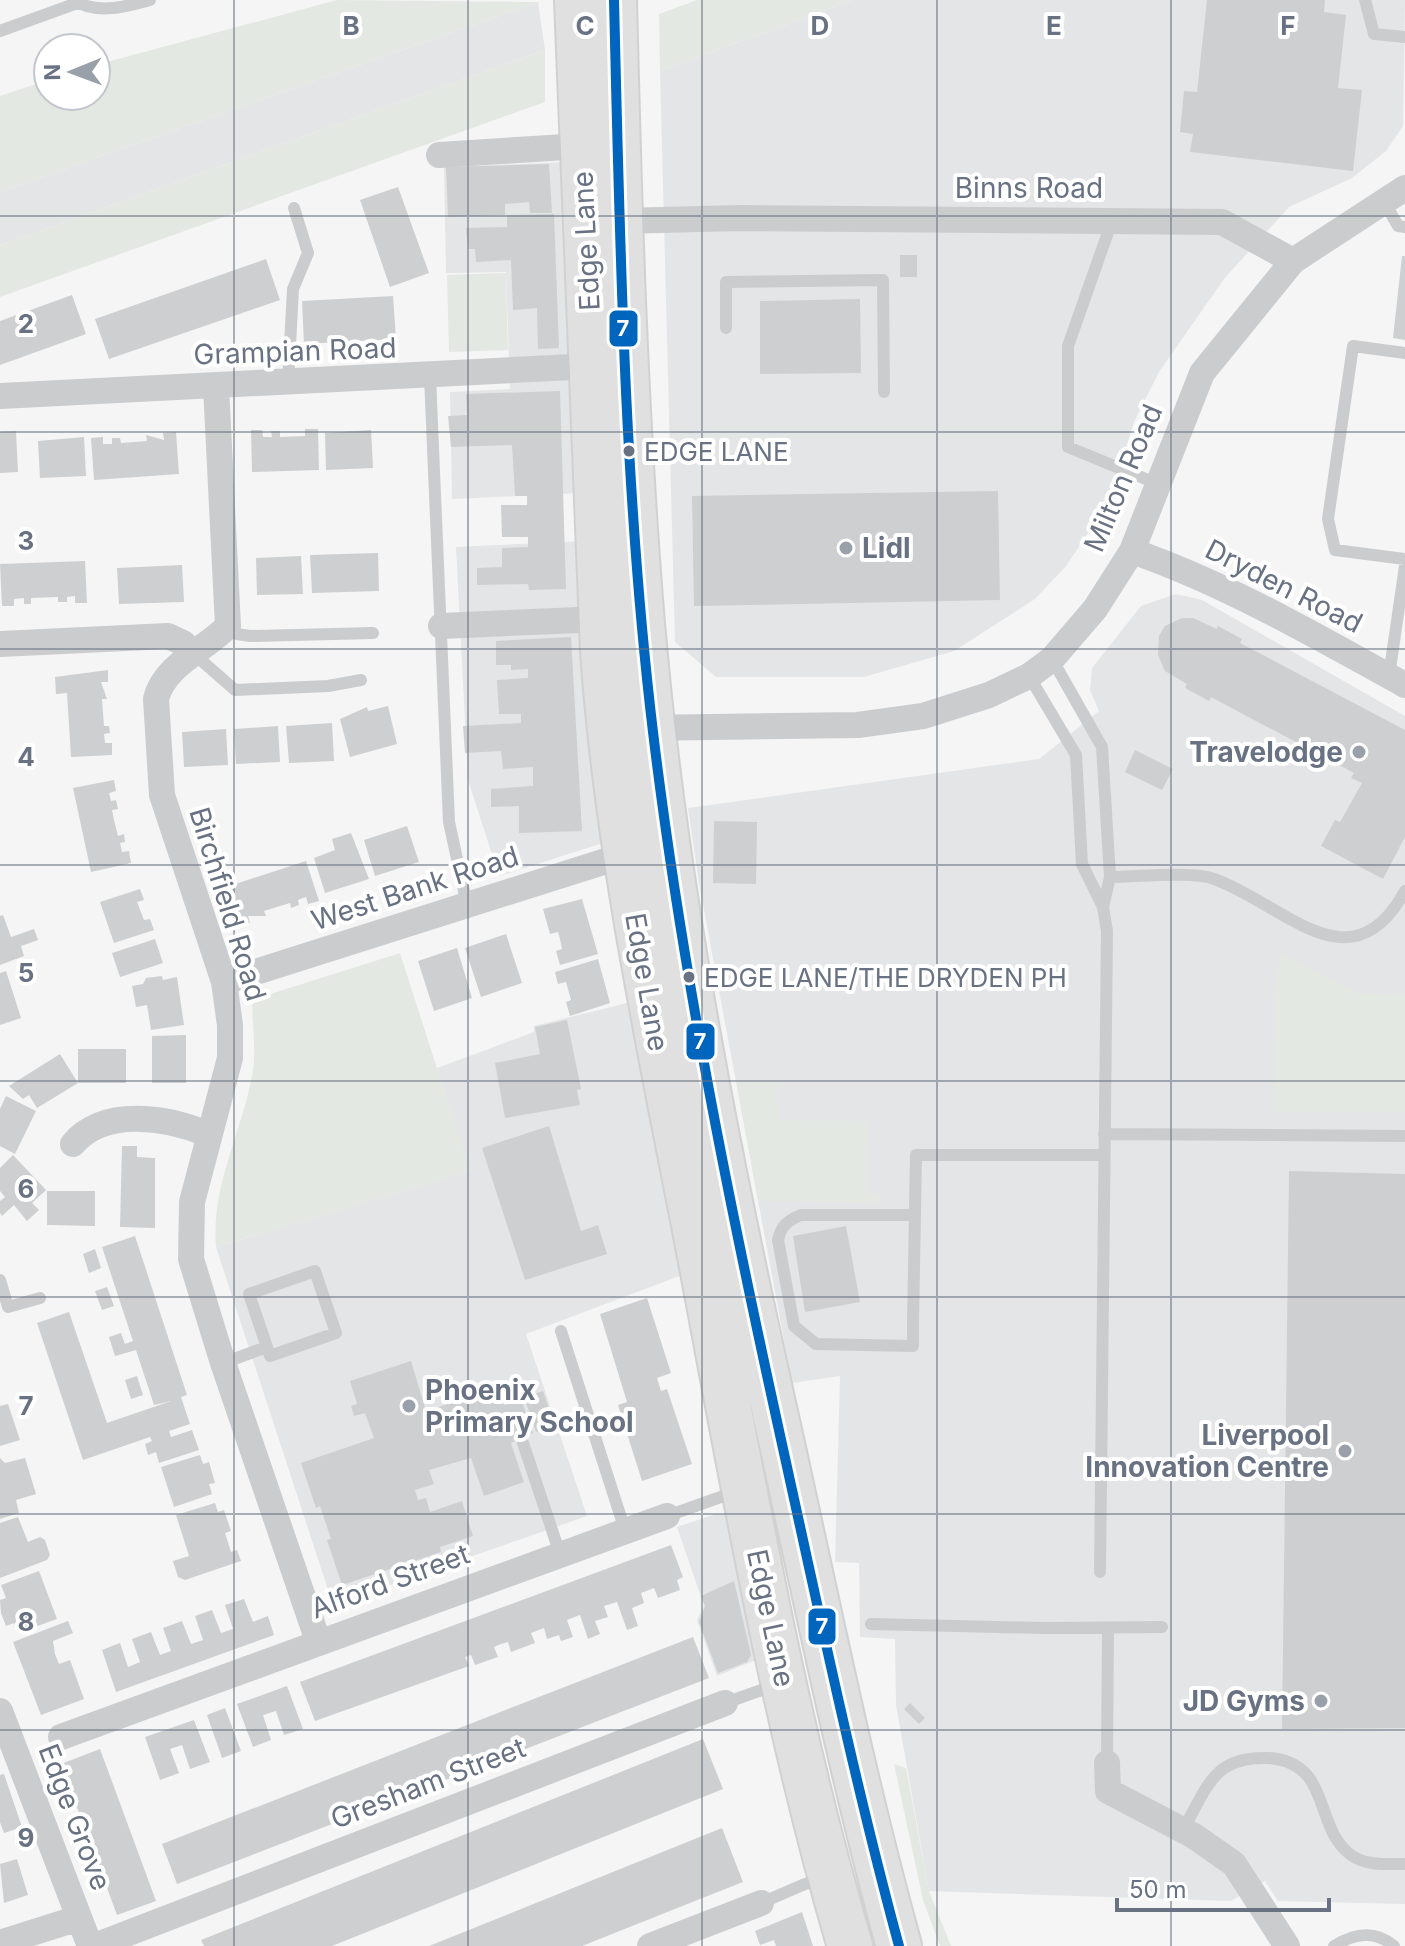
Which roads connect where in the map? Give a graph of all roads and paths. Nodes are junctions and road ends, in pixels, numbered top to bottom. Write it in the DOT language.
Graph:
graph roads {
  1 [pos="150,0"];
  2 [pos="577,0"];
  3 [pos="614,0"];
  4 [pos="1365,0"];
  5 [pos="75,2"];
  6 [pos="0,31"];
  7 [pos="1405,37"];
  8 [pos="593,117"];
  9 [pos="439,155"];
  10 [pos="1395,196"];
  11 [pos="294,208"];
  12 [pos="621,221"];
  13 [pos="1112,221"];
  14 [pos="1405,227"];
  15 [pos="1293,261"];
  16 [pos="726,328"];
  17 [pos="1405,353"];
  18 [pos="592,366"];
  19 [pos="430,377"];
  20 [pos="288,383"];
  21 [pos="216,386"];
  22 [pos="884,392"];
  23 [pos="0,396"];
  24 [pos="1158,484"];
  25 [pos="1132,551"];
  26 [pos="1405,559"];
  27 [pos="1405,566"];
  28 [pos="602,619"];
  29 [pos="228,626"];
  30 [pos="441,626"];
  31 [pos="373,633"];
  32 [pos="0,644"];
  33 [pos="194,654"];
  34 [pos="1052,659"];
  35 [pos="1029,676"];
  36 [pos="361,680"];
  37 [pos="1397,680"];
  38 [pos="655,727"];
  39 [pos="608,729"];
  40 [pos="625,855"];
  41 [pos="1110,877"];
  42 [pos="1405,891"];
  43 [pos="467,905"];
  44 [pos="1103,907"];
  45 [pos="224,982"];
  46 [pos="207,1134"];
  47 [pos="1104,1134"];
  48 [pos="1405,1136"];
  49 [pos="73,1144"];
  50 [pos="1104,1155"];
  51 [pos="915,1215"];
  52 [pos="0,1280"];
  53 [pos="40,1298"];
  54 [pos="561,1331"];
  55 [pos="267,1347"];
  56 [pos="223,1363"];
  57 [pos="523,1443"];
  58 [pos="744,1491"];
  59 [pos="645,1523"];
  60 [pos="560,1554"];
  61 [pos="1100,1572"];
  62 [pos="871,1624"];
  63 [pos="1162,1627"];
  64 [pos="1108,1628"];
  65 [pos="318,1641"];
  66 [pos="785,1682"];
  67 [pos="713,1707"];
  68 [pos="3,1728"];
  69 [pos="61,1737"];
  70 [pos="1107,1763"];
  71 [pos="1182,1831"];
  72 [pos="1405,1864"];
  73 [pos="830,1878"];
  74 [pos="761,1903"];
  75 [pos="79,1918"];
  76 [pos="0,1943"];
  77 [pos="92,1946"];
  78 [pos="650,1946"];
  79 [pos="850,1946"];
  80 [pos="899,1946"];
  81 [pos="1287,1946"];
  82 [pos="1334,1946"];
  83 [pos="1394,1946"];
  1 -- 5 [label="lane"];
  2 -- 8 [label="highway, Edge Lane"];
  3 -- 8 [label="highway, Edge Lane"];
  4 -- 7 [label="lane"];
  5 -- 6 [label="lane"];
  8 -- 9 [label="street"];
  8 -- 12 [label="highway, Edge Lane"];
  8 -- 18 [label="highway, Edge Lane"];
  10 -- 14 [label="lane"];
  10 -- 15 [label="street"];
  11 -- 20 [label="lane"];
  12 -- 13 [label="street, Binns Road"];
  12 -- 38 [label="highway, Edge Lane"];
  13 -- 15 [label="street, Binns Road"];
  13 -- 24 [label="lane"];
  15 -- 24 [label="street, Milton Road"];
  16 -- 22 [label="lane"];
  17 -- 26 [label="lane"];
  18 -- 19 [label="street, Grampian Road"];
  18 -- 28 [label="highway, Edge Lane"];
  19 -- 20 [label="street, Grampian Road"];
  19 -- 30 [label="lane"];
  20 -- 21 [label="street, Grampian Road"];
  21 -- 23 [label="street, Grampian Road"];
  21 -- 29 [label="street"];
  24 -- 25 [label="street, Milton Road"];
  25 -- 34 [label="street, Milton Road"];
  25 -- 37 [label="street, Dryden Road"];
  27 -- 37 [label="lane"];
  28 -- 30 [label="street"];
  28 -- 39 [label="highway, Edge Lane"];
  29 -- 31 [label="lane"];
  29 -- 33 [label="street, Birchfield Road"];
  30 -- 43 [label="lane"];
  32 -- 33 [label="street"];
  33 -- 36 [label="lane"];
  33 -- 45 [label="street, Birchfield Road"];
  34 -- 35 [label="street, Milton Road"];
  34 -- 41 [label="lane"];
  35 -- 38 [label="street, Milton Road"];
  35 -- 44 [label="lane"];
  38 -- 39 [label="street, Milton Road"];
  38 -- 80 [label="highway, Edge Lane"];
  39 -- 40 [label="highway, Edge Lane"];
  40 -- 43 [label="street, West Bank Road"];
  40 -- 58 [label="highway, Edge Lane"];
  41 -- 42 [label="lane"];
  41 -- 44 [label="lane"];
  43 -- 45 [label="street, West Bank Road"];
  44 -- 47 [label="lane"];
  45 -- 46 [label="street, Birchfield Road"];
  46 -- 49 [label="street"];
  46 -- 56 [label="street, Birchfield Road"];
  47 -- 48 [label="lane"];
  47 -- 50 [label="lane"];
  50 -- 51 [label="lane"];
  50 -- 61 [label="lane"];
  51 -- 51 [label="lane"];
  52 -- 53 [label="lane"];
  54 -- 59 [label="lane"];
  55 -- 55 [label="lane"];
  55 -- 56 [label="lane"];
  56 -- 65 [label="street, Birchfield Road"];
  57 -- 60 [label="lane"];
  58 -- 59 [label="lane, Alford Street"];
  58 -- 66 [label="highway, Edge Lane"];
  59 -- 60 [label="street, Alford Street"];
  60 -- 65 [label="street, Alford Street"];
  62 -- 64 [label="lane"];
  63 -- 64 [label="lane"];
  64 -- 70 [label="lane"];
  65 -- 69 [label="street, Alford Street"];
  66 -- 67 [label="lane, Gresham Street"];
  66 -- 73 [label="highway, Edge Lane"];
  67 -- 77 [label="street, Gresham Street"];
  68 -- 75 [label="street, Edge Grove"];
  70 -- 71 [label="street"];
  71 -- 72 [label="lane"];
  71 -- 81 [label="street"];
  73 -- 74 [label="lane"];
  73 -- 79 [label="highway, Edge Lane"];
  74 -- 78 [label="street"];
  75 -- 76 [label="street"];
  75 -- 77 [label="street, Edge Grove"];
  82 -- 83 [label="lane"];
}
